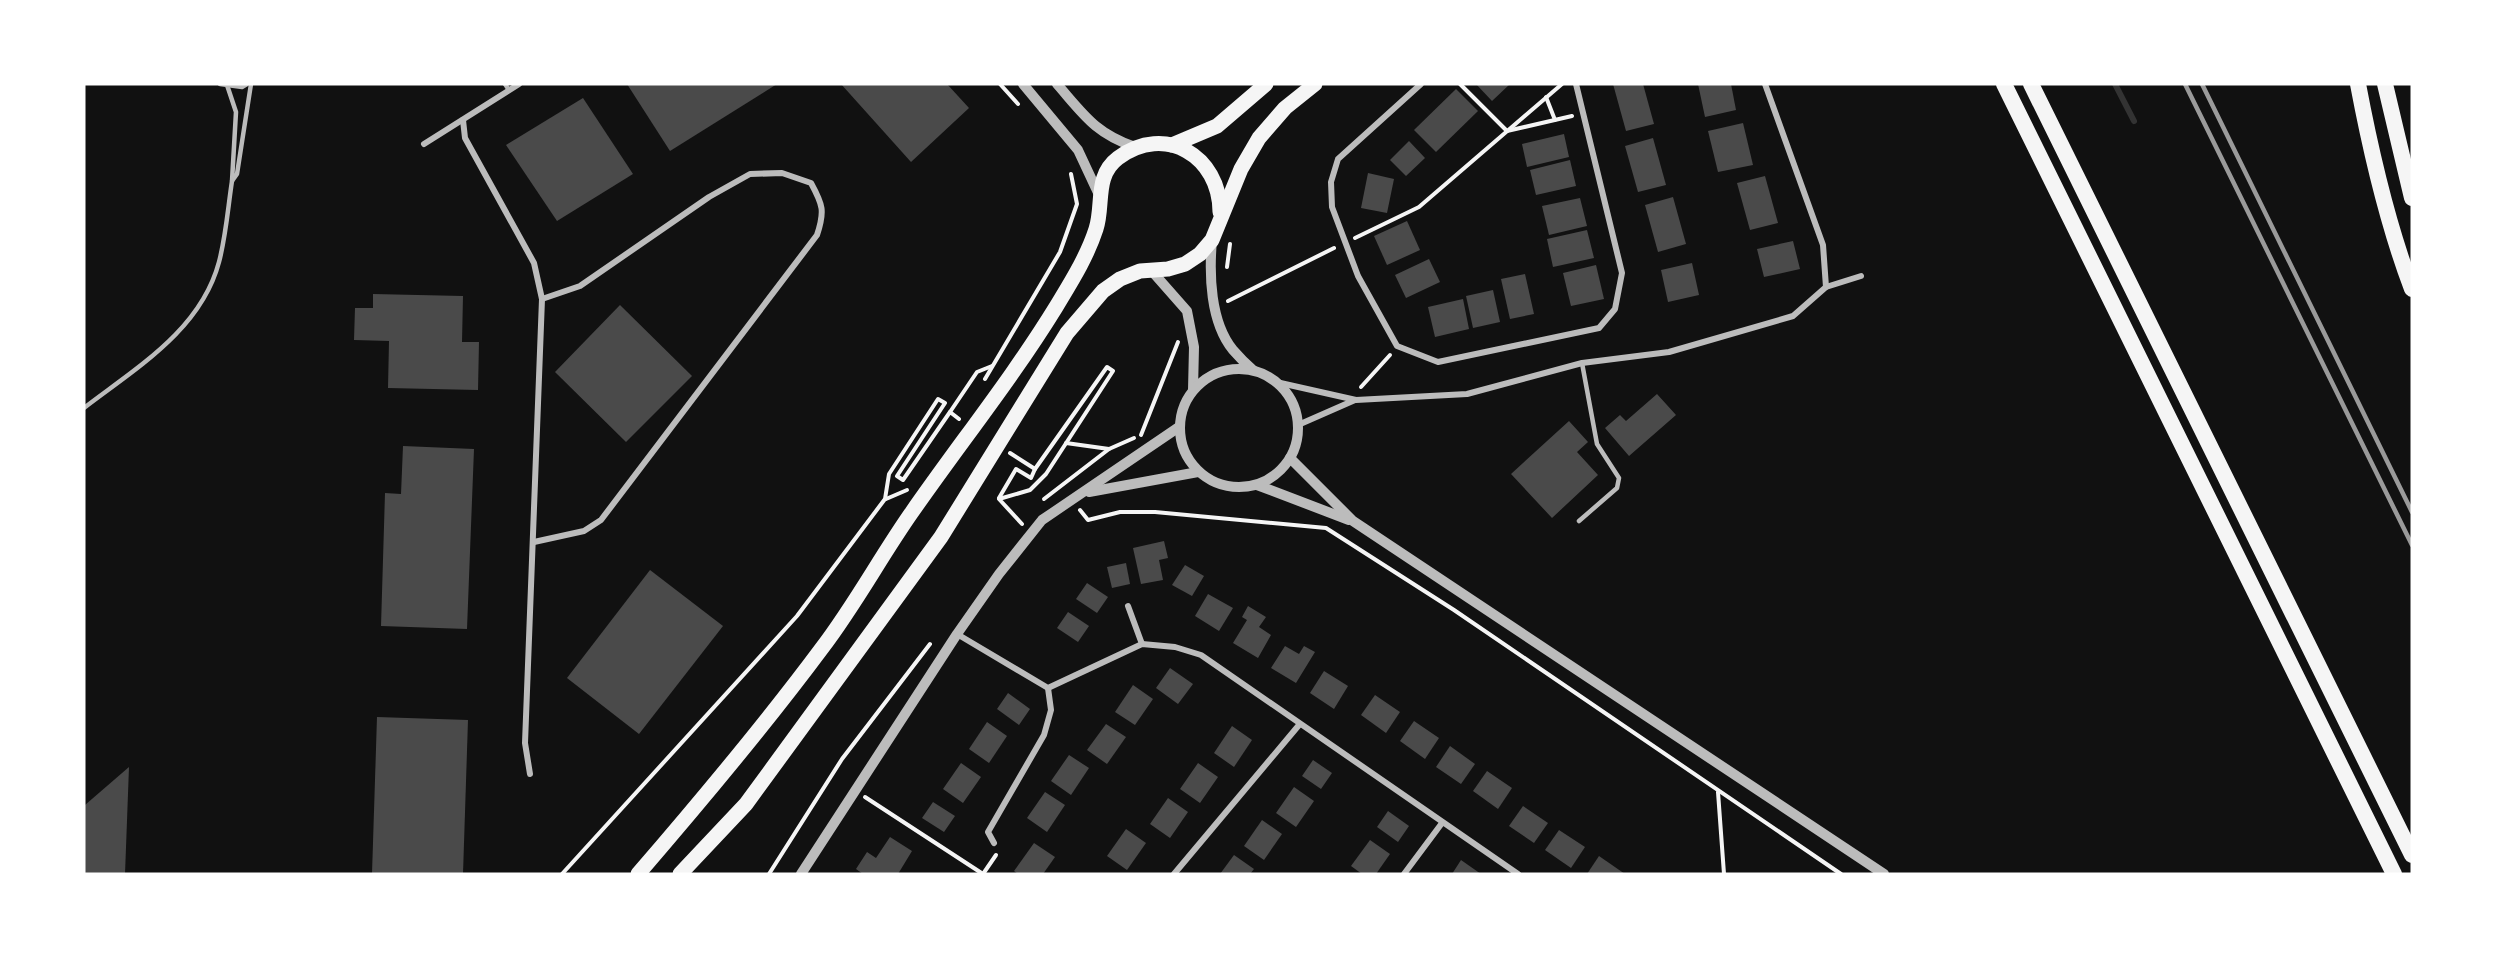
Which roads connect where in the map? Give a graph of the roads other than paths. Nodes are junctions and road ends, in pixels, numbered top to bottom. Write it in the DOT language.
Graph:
graph roads {
  1 [pos="220,84"];
  2 [pos="247,84"];
  3 [pos="251,84"];
  4 [pos="519,84"];
  5 [pos="1023,84"];
  6 [pos="1057,84"];
  7 [pos="1266,84"];
  8 [pos="1315,84"];
  9 [pos="1421,84"];
  10 [pos="1576,84"];
  11 [pos="1765,84"];
  12 [pos="2004,84"];
  13 [pos="2031,84"];
  14 [pos="2358,84"];
  15 [pos="2385,84"];
  16 [pos="227,85"];
  17 [pos="507,87"];
  18 [pos="463,120"];
  19 [pos="424,144"];
  20 [pos="1172,145"];
  21 [pos="1135,147"];
  22 [pos="232,181"];
  23 [pos="1099,195"];
  24 [pos="2412,198"];
  25 [pos="1220,218"];
  26 [pos="1212,240"];
  27 [pos="1150,269"];
  28 [pos="1861,276"];
  29 [pos="1826,287"];
  30 [pos="2412,289"];
  31 [pos="542,299"];
  32 [pos="1582,363"];
  33 [pos="1253,370"];
  34 [pos="1276,382"];
  35 [pos="1193,390"];
  36 [pos="1353,399"];
  37 [pos="84,408"];
  38 [pos="1298,425"];
  39 [pos="1179,427"];
  40 [pos="1290,458"];
  41 [pos="1198,472"];
  42 [pos="1257,485"];
  43 [pos="1084,493"];
  44 [pos="1353,521"];
  45 [pos="1579,521"];
  46 [pos="534,542"];
  47 [pos="1128,606"];
  48 [pos="957,634"];
  49 [pos="1142,644"];
  50 [pos="1048,688"];
  51 [pos="1299,725"];
  52 [pos="530,774"];
  53 [pos="1442,823"];
  54 [pos="994,843"];
  55 [pos="2412,855"];
  56 [pos="638,874"];
  57 [pos="680,874"];
  58 [pos="801,874"];
  59 [pos="1174,874"];
  60 [pos="1404,874"];
  61 [pos="1518,874"];
  62 [pos="1884,874"];
  63 [pos="2394,874"];
  1 -- 16 [label="lane"];
  2 -- 16 [label="lane"];
  3 -- 22 [label="lane"];
  4 -- 17 [label="street"];
  5 -- 23 [label="street"];
  6 -- 21 [label="street"];
  7 -- 20 [label="main road"];
  8 -- 25 [label="main road"];
  9 -- 10 [label="street"];
  11 -- 29 [label="street"];
  12 -- 63 [label="highway"];
  13 -- 55 [label="highway"];
  14 -- 30 [label="highway"];
  15 -- 24 [label="highway"];
  16 -- 22 [label="lane"];
  17 -- 18 [label="street"];
  18 -- 19 [label="street"];
  18 -- 31 [label="street"];
  20 -- 21 [label="main road"];
  20 -- 25 [label="main road"];
  21 -- 23 [label="main road"];
  22 -- 37 [label="lane"];
  23 -- 56 [label="main road"];
  25 -- 26 [label="main road"];
  26 -- 27 [label="main road"];
  26 -- 33 [label="street"];
  27 -- 35 [label="street"];
  27 -- 57 [label="main road"];
  28 -- 29 [label="street"];
  29 -- 32 [label="street"];
  31 -- 46 [label="street"];
  31 -- 46 [label="street"];
  32 -- 36 [label="street"];
  32 -- 45 [label="lane"];
  33 -- 34 [label="street"];
  33 -- 35 [label="street"];
  34 -- 36 [label="street"];
  34 -- 38 [label="street"];
  35 -- 39 [label="street"];
  36 -- 38 [label="street"];
  38 -- 40 [label="street"];
  39 -- 41 [label="street"];
  39 -- 43 [label="street"];
  40 -- 42 [label="street"];
  40 -- 44 [label="street"];
  41 -- 42 [label="street"];
  41 -- 43 [label="street"];
  42 -- 44 [label="street"];
  43 -- 48 [label="street"];
  44 -- 62 [label="street"];
  46 -- 52 [label="street"];
  47 -- 49 [label="street"];
  48 -- 50 [label="street"];
  48 -- 58 [label="street"];
  49 -- 50 [label="street"];
  49 -- 51 [label="street"];
  50 -- 54 [label="street"];
  51 -- 53 [label="street"];
  51 -- 59 [label="street"];
  53 -- 60 [label="street"];
  53 -- 61 [label="street"];
}
